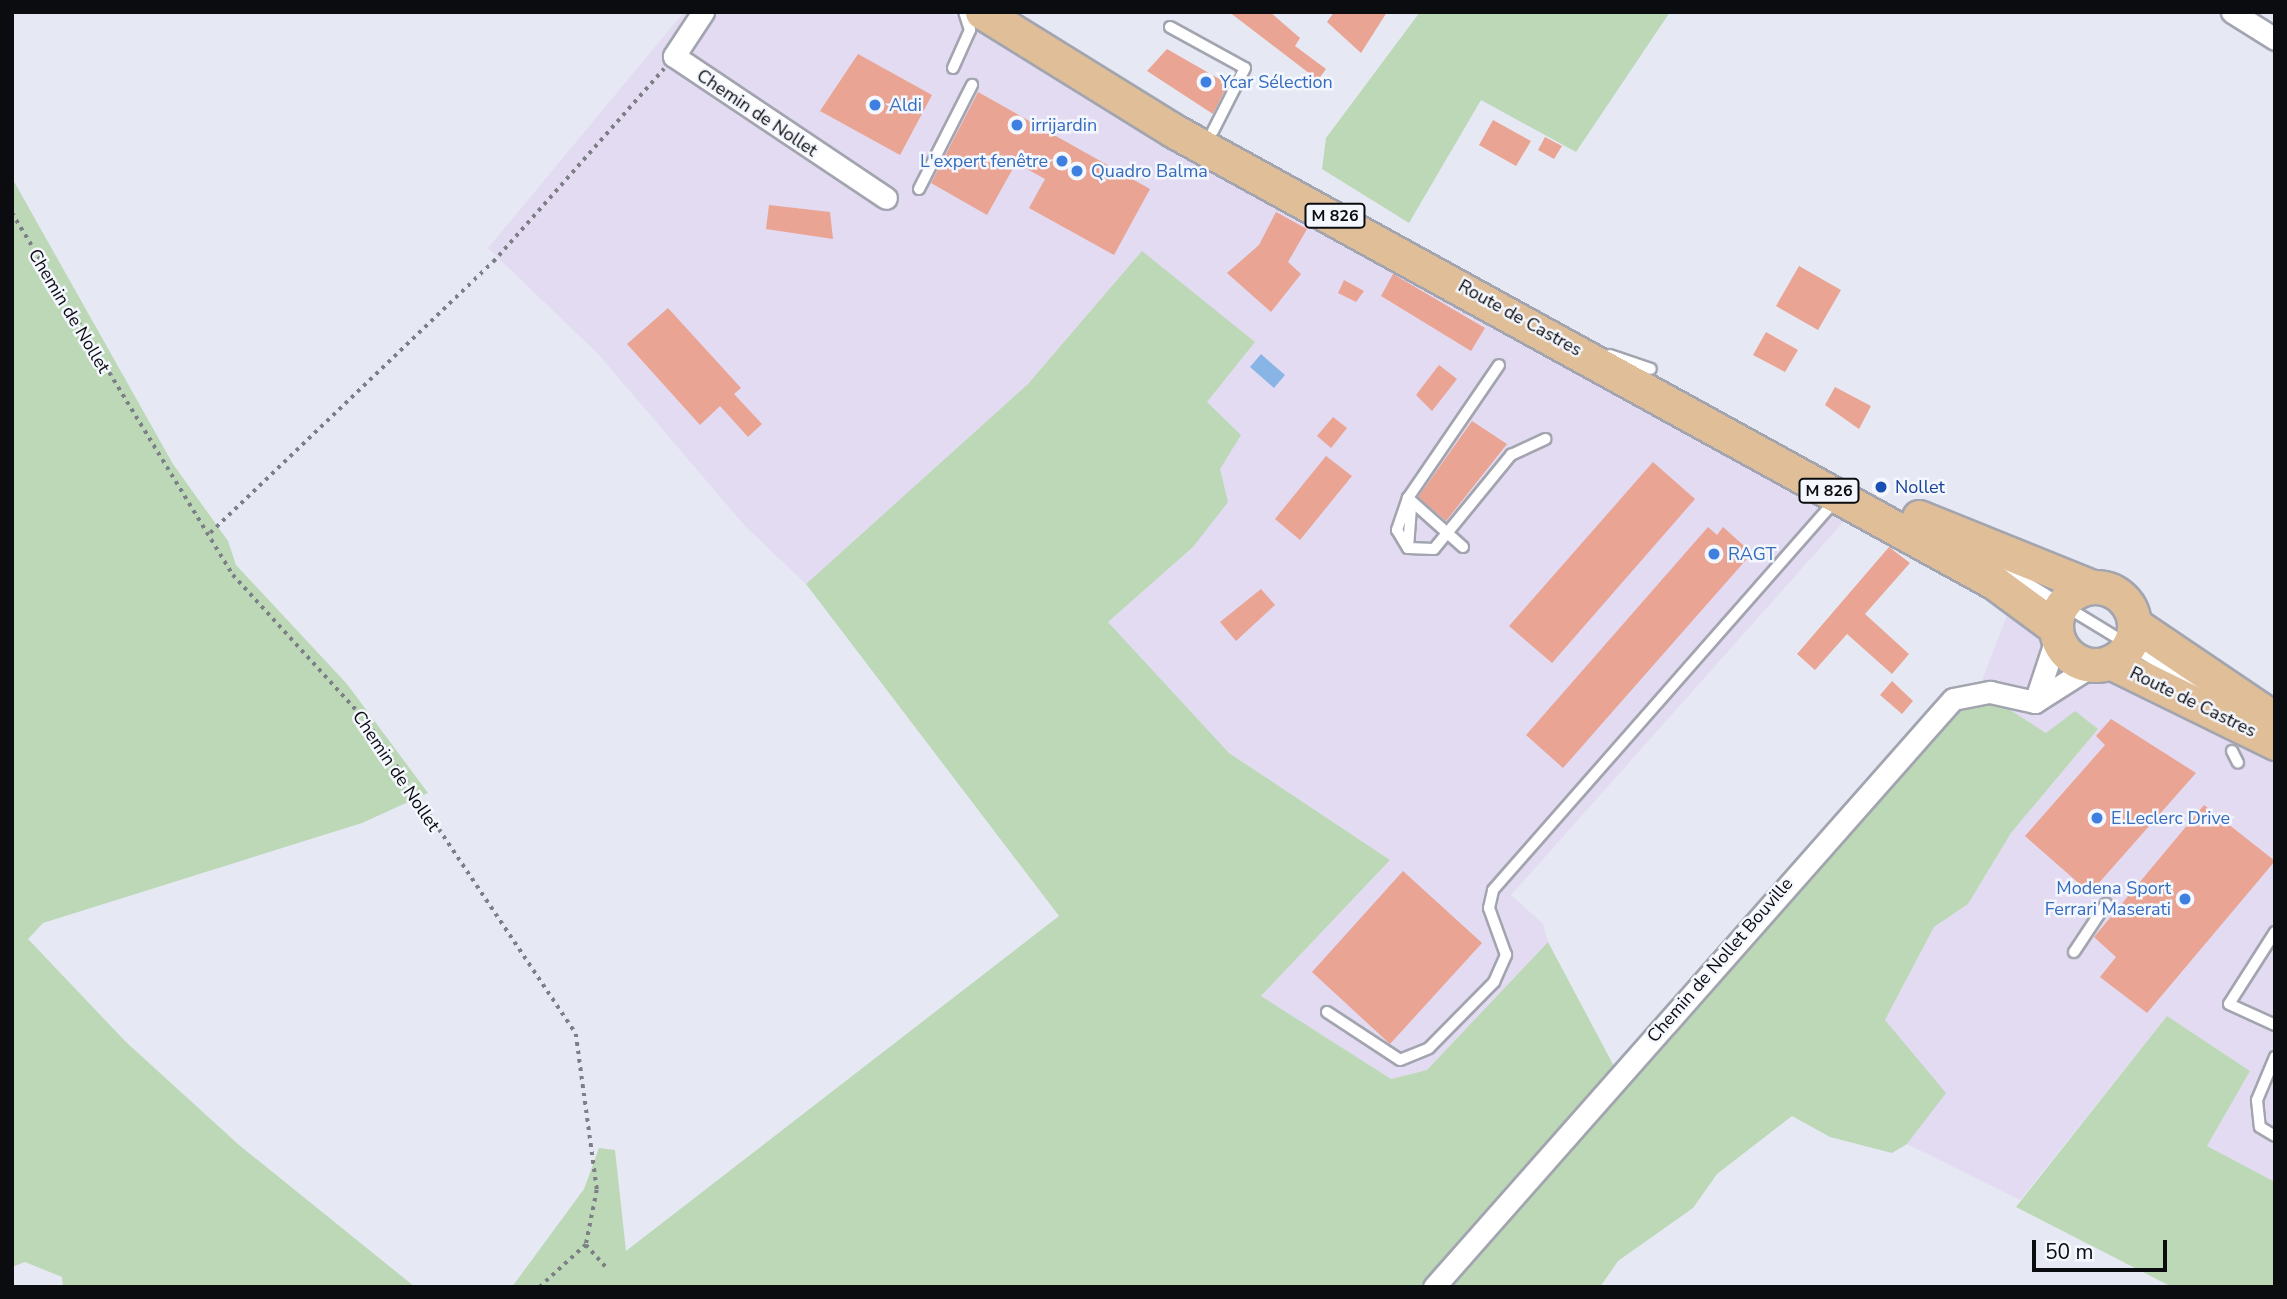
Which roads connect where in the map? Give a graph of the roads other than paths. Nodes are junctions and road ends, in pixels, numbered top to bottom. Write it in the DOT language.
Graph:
graph roads {
  1 [pos="703,12"];
  2 [pos="964,12"];
  3 [pos="2232,12"];
  4 [pos="1005,15"];
  5 [pos="1170,27"];
  6 [pos="2275,39"];
  7 [pos="953,68"];
  8 [pos="972,85"];
  9 [pos="1213,131"];
  10 [pos="919,189"];
  11 [pos="886,198"];
  12 [pos="1499,365"];
  13 [pos="1651,369"];
  14 [pos="1664,399"];
  15 [pos="1546,439"];
  16 [pos="1834,502"];
  17 [pos="1410,503"];
  18 [pos="1948,533"];
  19 [pos="1448,535"];
  20 [pos="1463,547"];
  21 [pos="1408,548"];
  22 [pos="1995,564"];
  23 [pos="2067,613"];
  24 [pos="2117,649"];
  25 [pos="2199,688"];
  26 [pos="2035,702"];
  27 [pos="2227,716"];
  28 [pos="2275,719"];
  29 [pos="2275,731"];
  30 [pos="2275,743"];
  31 [pos="2232,751"];
  32 [pos="2238,763"];
  33 [pos="2106,904"];
  34 [pos="2275,932"];
  35 [pos="2074,952"];
  36 [pos="1327,1012"];
  37 [pos="2275,1025"];
  38 [pos="2275,1056"];
  39 [pos="2275,1136"];
  40 [pos="1434,1287"];
  1 -- 11 [label="street, Chemin de Nollet"];
  2 -- 7 [label="lane"];
  3 -- 6 [label="street"];
  4 -- 9 [label="main road, Route de Castres / M 826"];
  4 -- 13 [label="lane"];
  4 -- 14 [label="main road, Route de Castres / M 826"];
  5 -- 9 [label="lane"];
  8 -- 10 [label="lane"];
  9 -- 13 [label="main road, Route de Castres / M 826"];
  12 -- 17 [label="lane"];
  13 -- 18 [label="main road, Route de Castres / M 826"];
  14 -- 22 [label="lane"];
  14 -- 23 [label="main road, Route de Castres / M 826"];
  15 -- 19 [label="lane"];
  16 -- 36 [label="lane"];
  17 -- 19 [label="lane"];
  17 -- 21 [label="lane"];
  17 -- 21 [label="lane"];
  18 -- 22 [label="lane"];
  18 -- 23 [label="main road, Route de Castres / M 826"];
  19 -- 20 [label="lane"];
  19 -- 21 [label="lane"];
  22 -- 23 [label="lane"];
  23 -- 24 [label="main road"];
  23 -- 24 [label="main road"];
  23 -- 26 [label="street"];
  24 -- 25 [label="lane"];
  24 -- 26 [label="street"];
  24 -- 27 [label="main road, Route de Castres"];
  24 -- 28 [label="main road, Route de Castres"];
  25 -- 27 [label="lane"];
  25 -- 29 [label="lane"];
  26 -- 40 [label="street, Chemin de Nollet Bouville"];
  27 -- 30 [label="main road, Route de Castres"];
  31 -- 32 [label="lane"];
  33 -- 35 [label="lane"];
  34 -- 37 [label="lane"];
  38 -- 39 [label="lane"];
}
